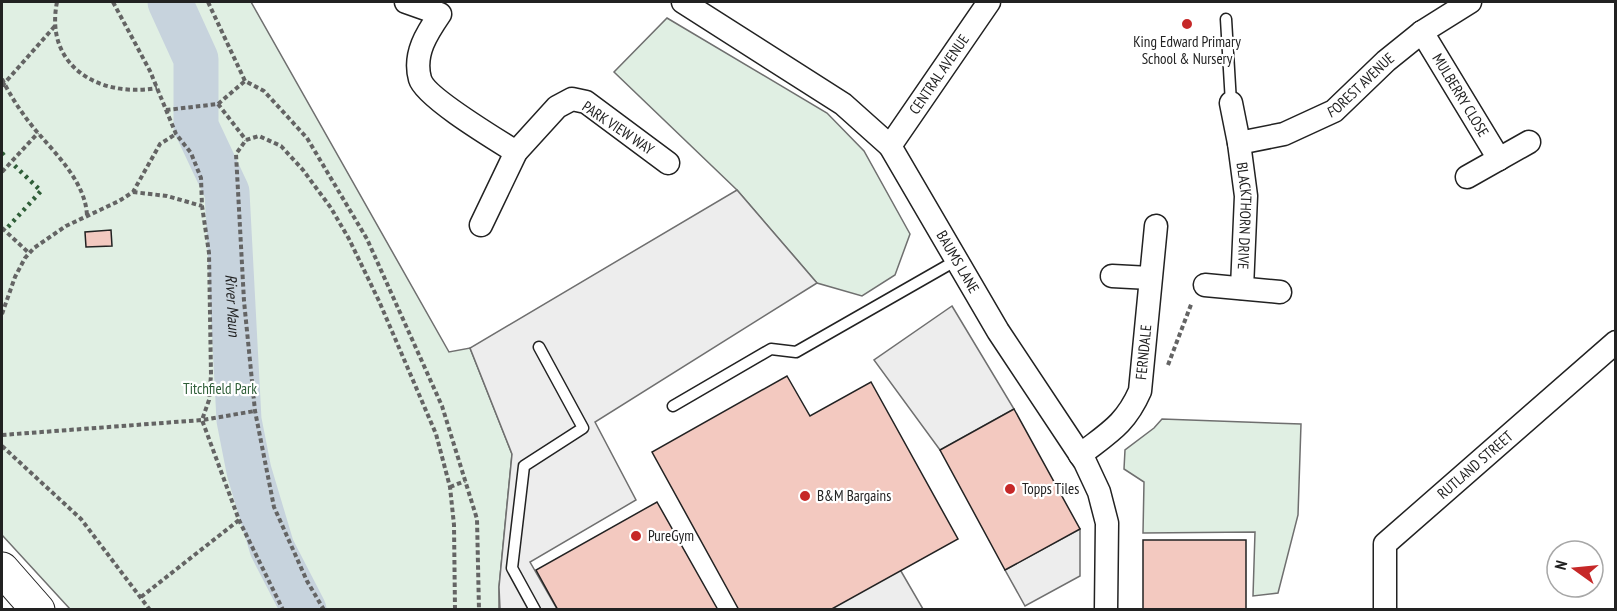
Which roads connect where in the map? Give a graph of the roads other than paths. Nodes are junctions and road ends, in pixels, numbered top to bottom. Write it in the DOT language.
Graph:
graph roads {
  1 [pos="406,2"];
  2 [pos="683,2"];
  3 [pos="989,2"];
  4 [pos="1470,2"];
  5 [pos="445,8"];
  6 [pos="1226,19"];
  7 [pos="1422,32"];
  8 [pos="1231,103"];
  9 [pos="1529,142"];
  10 [pos="1239,143"];
  11 [pos="890,146"];
  12 [pos="516,152"];
  13 [pos="1499,159"];
  14 [pos="668,163"];
  15 [pos="1467,177"];
  16 [pos="481,225"];
  17 [pos="1156,226"];
  18 [pos="957,260"];
  19 [pos="1112,276"];
  20 [pos="1150,278"];
  21 [pos="1205,285"];
  22 [pos="1242,288"];
  23 [pos="1280,292"];
  24 [pos="1616,342"];
  25 [pos="538,347"];
  26 [pos="673,406"];
  27 [pos="1080,455"];
  28 [pos="4,575"];
  29 [pos="38,609"];
  30 [pos="535,609"];
  31 [pos="1106,609"];
  32 [pos="1385,609"];
  1 -- 5 [label="street"];
  2 -- 11 [label="street, BAUMS LANE"];
  3 -- 11 [label="street, CENTRAL AVENUE"];
  4 -- 7 [label="street, FOREST AVENUE"];
  5 -- 12 [label="street"];
  6 -- 8 [label="lane"];
  7 -- 10 [label="street, FOREST AVENUE"];
  7 -- 13 [label="street, MULBERRY CLOSE"];
  8 -- 10 [label="street, BLACKTHORN DRIVE"];
  9 -- 13 [label="street"];
  10 -- 22 [label="street, BLACKTHORN DRIVE"];
  11 -- 18 [label="street, BAUMS LANE"];
  12 -- 14 [label="street, PARK VIEW WAY"];
  12 -- 16 [label="street, PARK VIEW WAY"];
  13 -- 15 [label="street"];
  17 -- 20 [label="street, FERNDALE"];
  18 -- 26 [label="lane"];
  18 -- 27 [label="street, BAUMS LANE"];
  19 -- 20 [label="street"];
  20 -- 27 [label="street, FERNDALE"];
  21 -- 22 [label="street"];
  22 -- 23 [label="street"];
  24 -- 32 [label="street, RUTLAND STREET"];
  25 -- 30 [label="lane"];
  27 -- 31 [label="street, BAUMS LANE"];
  28 -- 29 [label="highway"];
}
